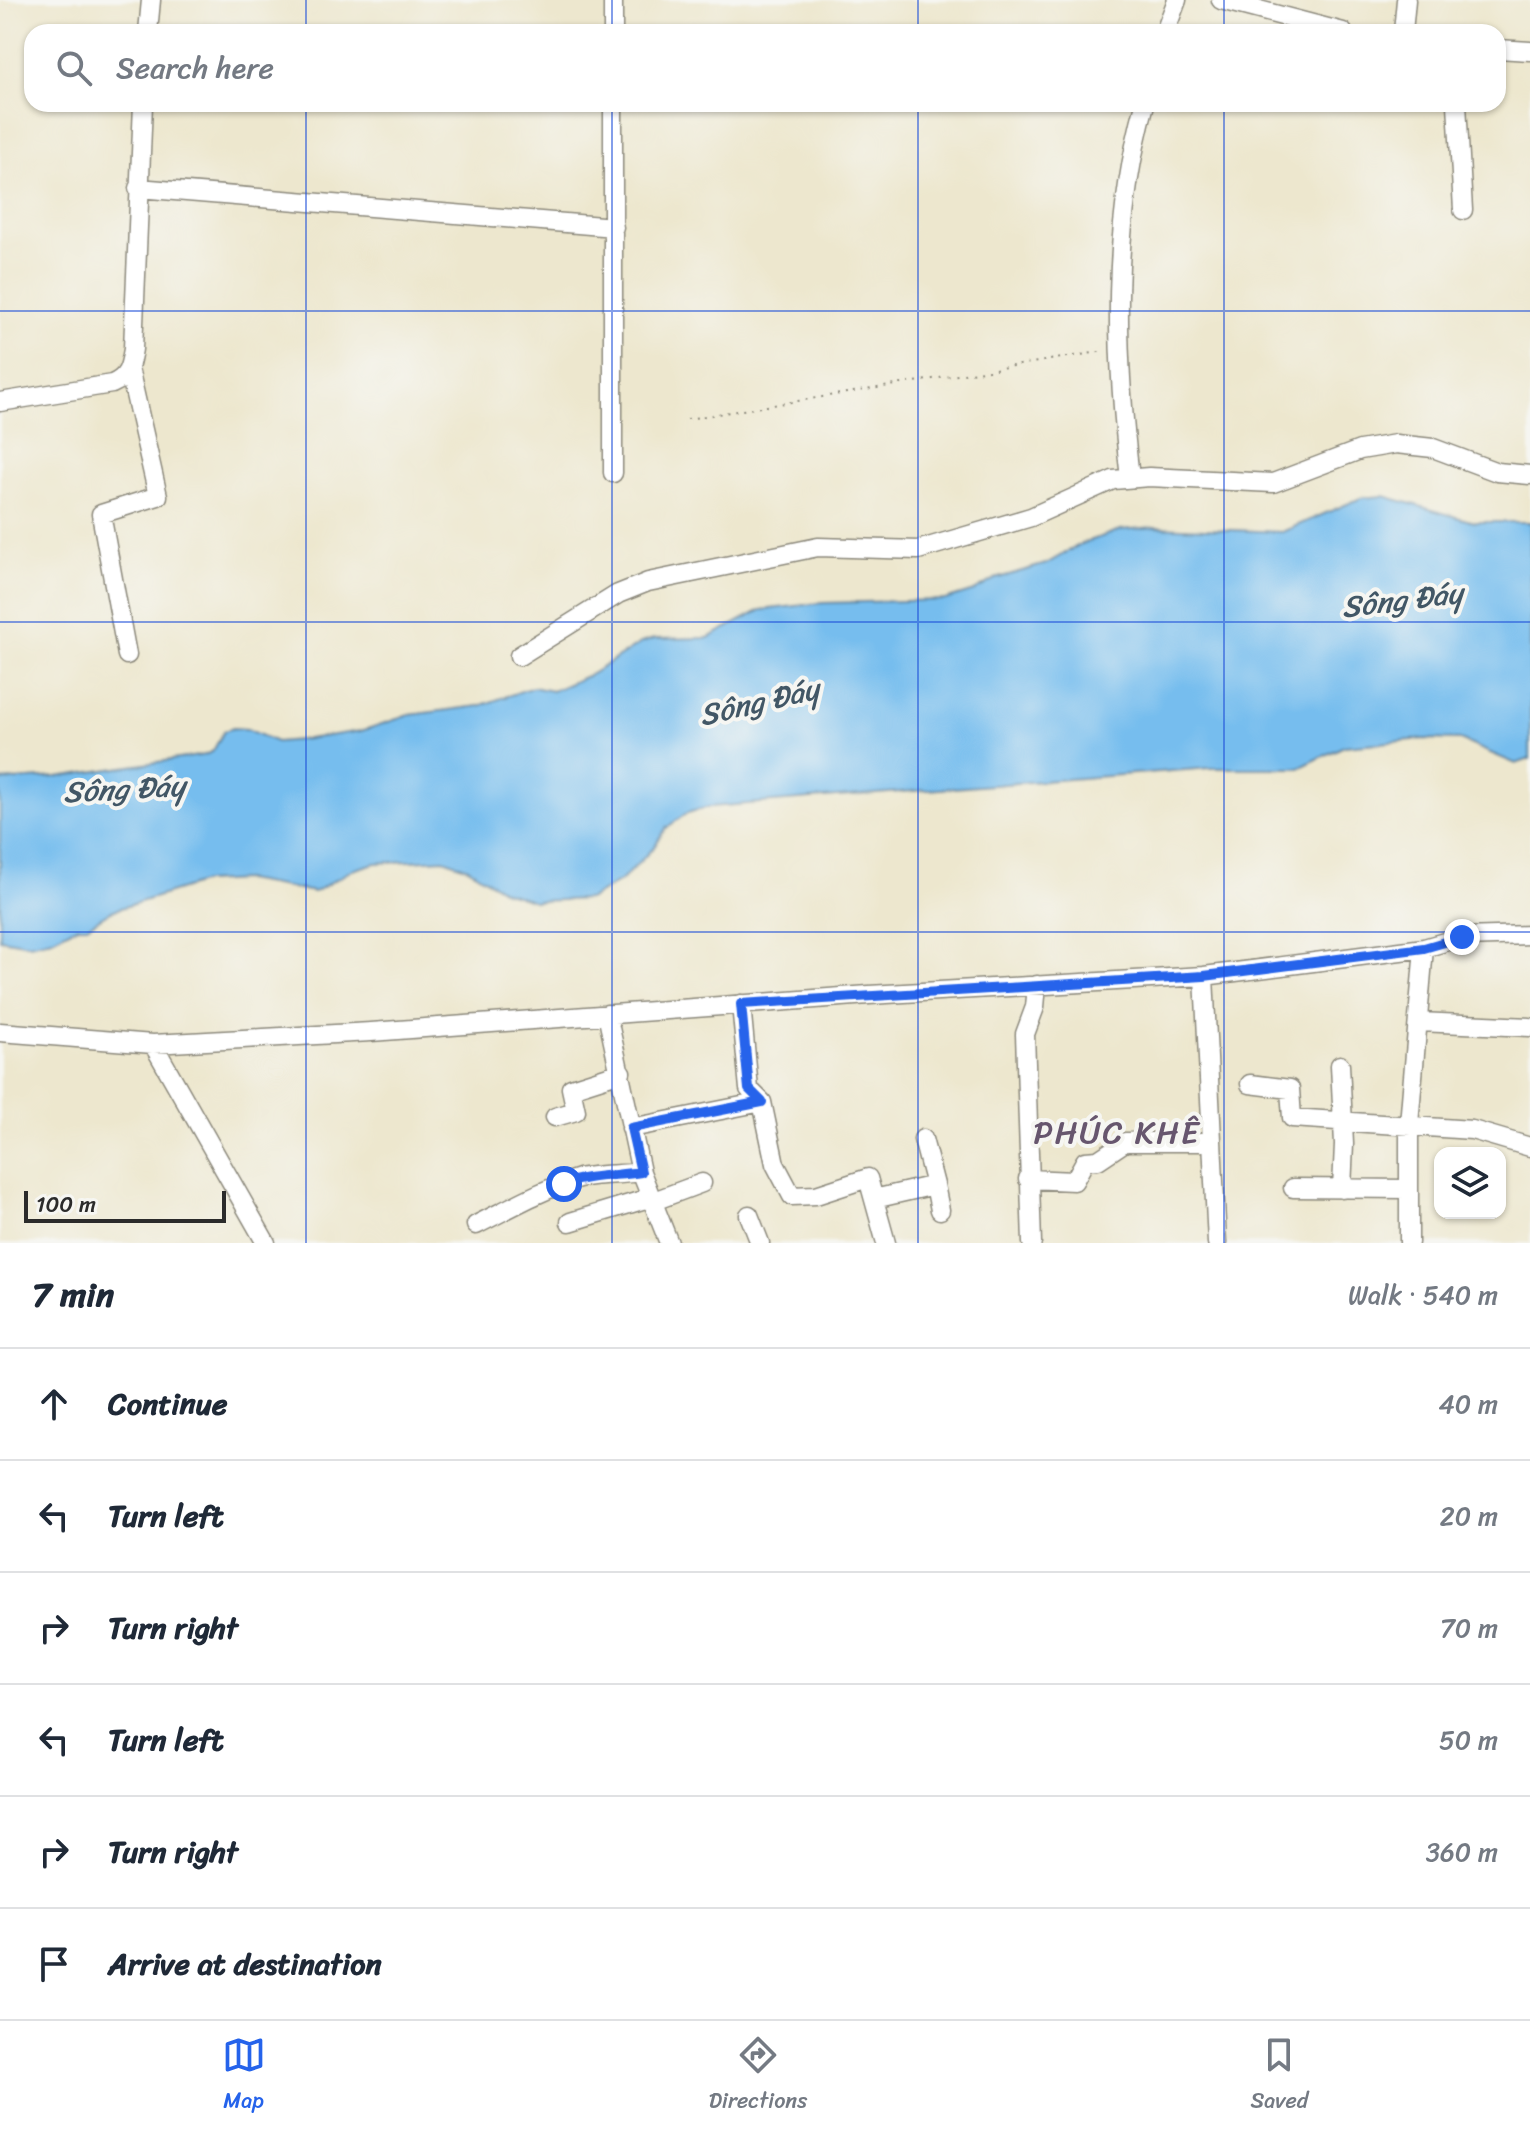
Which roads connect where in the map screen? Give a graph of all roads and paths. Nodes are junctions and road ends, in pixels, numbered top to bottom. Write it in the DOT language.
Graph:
graph roads {
  1 [pos="151,0"];
  2 [pos="613,0"];
  3 [pos="1177,0"];
  4 [pos="1221,0"];
  5 [pos="1406,0"];
  6 [pos="1277,7"];
  7 [pos="149,24"];
  8 [pos="613,24"];
  9 [pos="1168,24"];
  10 [pos="1322,24"];
  11 [pos="1404,24"];
  12 [pos="1506,50"];
  13 [pos="1530,51"];
  14 [pos="143,112"];
  15 [pos="613,112"];
  16 [pos="1143,112"];
  17 [pos="1457,112"];
  18 [pos="138,188"];
  19 [pos="1463,210"];
  20 [pos="614,227"];
  21 [pos="1119,349"];
  22 [pos="129,368"];
  23 [pos="0,402"];
  24 [pos="687,419"];
  25 [pos="613,473"];
  26 [pos="1530,475"];
  27 [pos="1130,478"];
  28 [pos="127,655"];
  29 [pos="519,656"];
  30 [pos="1530,935"];
  31 [pos="1424,948"];
  32 [pos="1204,976"];
  33 [pos="1037,985"];
  34 [pos="741,1004"];
  35 [pos="607,1014"];
  36 [pos="1419,1022"];
  37 [pos="1530,1027"];
  38 [pos="0,1032"];
  39 [pos="153,1044"];
  40 [pos="1340,1065"];
  41 [pos="621,1072"];
  42 [pos="1250,1084"];
  43 [pos="762,1102"];
  44 [pos="555,1117"];
  45 [pos="1344,1121"];
  46 [pos="1409,1124"];
  47 [pos="631,1128"];
  48 [pos="923,1139"];
  49 [pos="1212,1142"];
  50 [pos="1530,1147"];
  51 [pos="641,1172"];
  52 [pos="1028,1179"];
  53 [pos="702,1183"];
  54 [pos="935,1185"];
  55 [pos="1293,1188"];
  56 [pos="1342,1189"];
  57 [pos="1407,1189"];
  58 [pos="874,1199"];
  59 [pos="650,1200"];
  60 [pos="940,1210"];
  61 [pos="749,1215"];
  62 [pos="570,1222"];
  63 [pos="476,1225"];
  64 [pos="1036,1242"];
  65 [pos="266,1243"];
  66 [pos="669,1243"];
  67 [pos="760,1243"];
  68 [pos="886,1243"];
  69 [pos="1217,1243"];
  70 [pos="1409,1243"];
  1 -- 7 [label="street"];
  2 -- 8 [label="street"];
  3 -- 9 [label="street"];
  4 -- 6 [label="street"];
  5 -- 11 [label="street"];
  6 -- 10 [label="street"];
  12 -- 13 [label="street"];
  14 -- 18 [label="street"];
  15 -- 20 [label="street"];
  16 -- 21 [label="street"];
  17 -- 19 [label="street"];
  18 -- 20 [label="street"];
  18 -- 22 [label="street"];
  20 -- 25 [label="street"];
  21 -- 24 [label="path"];
  21 -- 27 [label="street"];
  22 -- 23 [label="street"];
  22 -- 28 [label="street"];
  26 -- 27 [label="street"];
  27 -- 29 [label="street"];
  30 -- 31 [label="street"];
  31 -- 32 [label="street"];
  31 -- 36 [label="street"];
  32 -- 33 [label="street"];
  32 -- 49 [label="street"];
  33 -- 34 [label="street"];
  33 -- 52 [label="street"];
  34 -- 35 [label="street"];
  34 -- 43 [label="street"];
  35 -- 39 [label="street"];
  35 -- 41 [label="street"];
  36 -- 37 [label="street"];
  36 -- 46 [label="street"];
  38 -- 39 [label="street"];
  39 -- 65 [label="street"];
  40 -- 45 [label="street"];
  41 -- 44 [label="street"];
  41 -- 47 [label="street"];
  42 -- 45 [label="street"];
  43 -- 47 [label="street"];
  43 -- 58 [label="street"];
  45 -- 46 [label="street"];
  45 -- 56 [label="street"];
  46 -- 50 [label="street"];
  46 -- 57 [label="street"];
  47 -- 51 [label="street"];
  48 -- 54 [label="street"];
  49 -- 52 [label="street"];
  49 -- 69 [label="street"];
  51 -- 59 [label="street"];
  51 -- 63 [label="street"];
  52 -- 64 [label="street"];
  53 -- 59 [label="street"];
  54 -- 58 [label="street"];
  54 -- 60 [label="street"];
  55 -- 56 [label="street"];
  56 -- 57 [label="street"];
  57 -- 70 [label="street"];
  58 -- 68 [label="street"];
  59 -- 62 [label="street"];
  59 -- 66 [label="street"];
  61 -- 67 [label="street"];
}
